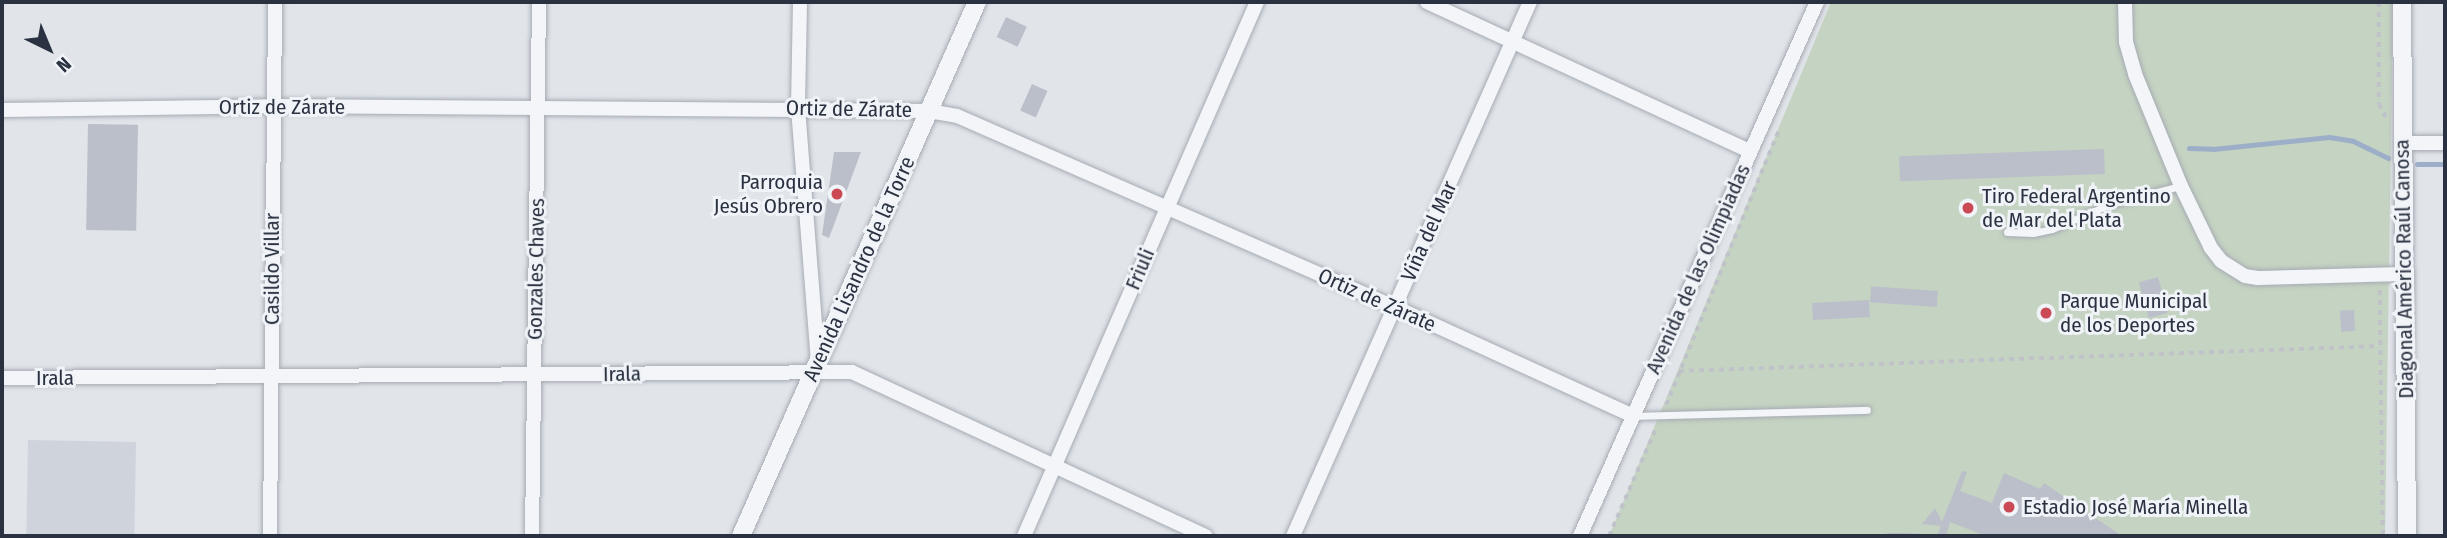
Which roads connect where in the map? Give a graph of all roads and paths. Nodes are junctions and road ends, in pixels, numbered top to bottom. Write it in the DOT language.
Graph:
graph roads {
  1 [pos="275,2"];
  2 [pos="539,2"];
  3 [pos="800,2"];
  4 [pos="977,2"];
  5 [pos="1256,2"];
  6 [pos="1427,2"];
  7 [pos="1530,2"];
  8 [pos="1816,2"];
  9 [pos="2125,2"];
  10 [pos="2379,2"];
  11 [pos="2402,2"];
  12 [pos="1513,40"];
  13 [pos="273,106"];
  14 [pos="798,108"];
  15 [pos="2,110"];
  16 [pos="538,110"];
  17 [pos="929,111"];
  18 [pos="2445,144"];
  19 [pos="2402,147"];
  20 [pos="1749,151"];
  21 [pos="1768,159"];
  22 [pos="2181,186"];
  23 [pos="1165,210"];
  24 [pos="2007,232"];
  25 [pos="2404,274"];
  26 [pos="2379,275"];
  27 [pos="1395,307"];
  28 [pos="2380,346"];
  29 [pos="816,366"];
  30 [pos="1679,371"];
  31 [pos="534,375"];
  32 [pos="2,378"];
  33 [pos="272,378"];
  34 [pos="1867,410"];
  35 [pos="1662,414"];
  36 [pos="1633,416"];
  37 [pos="1055,466"];
  38 [pos="270,536"];
  39 [pos="533,536"];
  40 [pos="741,536"];
  41 [pos="1024,536"];
  42 [pos="1206,536"];
  43 [pos="1293,536"];
  44 [pos="1580,536"];
  45 [pos="1609,536"];
  46 [pos="2383,536"];
  47 [pos="2407,536"];
  1 -- 13 [label="street, Casildo Villar"];
  2 -- 16 [label="street, Gonzales Chaves"];
  3 -- 14 [label="street"];
  4 -- 17 [label="street, Avenida Lisandro de la Torre"];
  5 -- 23 [label="street, Friuli"];
  6 -- 12 [label="street"];
  7 -- 12 [label="street, Viña del Mar"];
  8 -- 20 [label="street, Avenida de las Olimpiadas"];
  9 -- 22 [label="street"];
  10 -- 19 [label="path"];
  11 -- 19 [label="street, Diagonal Américo Raúl Canosa"];
  12 -- 20 [label="street"];
  12 -- 27 [label="street, Viña del Mar"];
  13 -- 15 [label="street, Ortiz de Zárate"];
  13 -- 16 [label="street, Ortiz de Zárate"];
  13 -- 33 [label="street, Casildo Villar"];
  14 -- 16 [label="street, Ortiz de Zárate"];
  14 -- 17 [label="street, Ortiz de Zárate"];
  14 -- 29 [label="street"];
  16 -- 31 [label="street, Gonzales Chaves"];
  17 -- 23 [label="street, Ortiz de Zárate"];
  17 -- 29 [label="street, Avenida Lisandro de la Torre"];
  18 -- 19 [label="street"];
  19 -- 25 [label="street, Diagonal Américo Raúl Canosa"];
  20 -- 36 [label="street, Avenida de las Olimpiadas"];
  21 -- 30 [label="path"];
  22 -- 24 [label="lane"];
  22 -- 26 [label="street"];
  23 -- 27 [label="street, Ortiz de Zárate"];
  23 -- 37 [label="street, Friuli"];
  25 -- 26 [label="street"];
  25 -- 47 [label="street, Diagonal Américo Raúl Canosa"];
  26 -- 28 [label="path"];
  27 -- 36 [label="street, Ortiz de Zárate"];
  27 -- 43 [label="street, Viña del Mar"];
  28 -- 30 [label="path"];
  28 -- 46 [label="path"];
  29 -- 31 [label="street, Irala"];
  29 -- 37 [label="street, Irala"];
  29 -- 40 [label="street, Avenida Lisandro de la Torre"];
  30 -- 35 [label="path"];
  31 -- 33 [label="street, Irala"];
  31 -- 39 [label="street, Gonzales Chaves"];
  32 -- 33 [label="street, Irala"];
  33 -- 38 [label="street, Casildo Villar"];
  34 -- 35 [label="lane"];
  35 -- 36 [label="lane"];
  35 -- 45 [label="path"];
  36 -- 44 [label="street, Avenida de las Olimpiadas"];
  37 -- 41 [label="street, Friuli"];
  37 -- 42 [label="street, Irala"];
}
